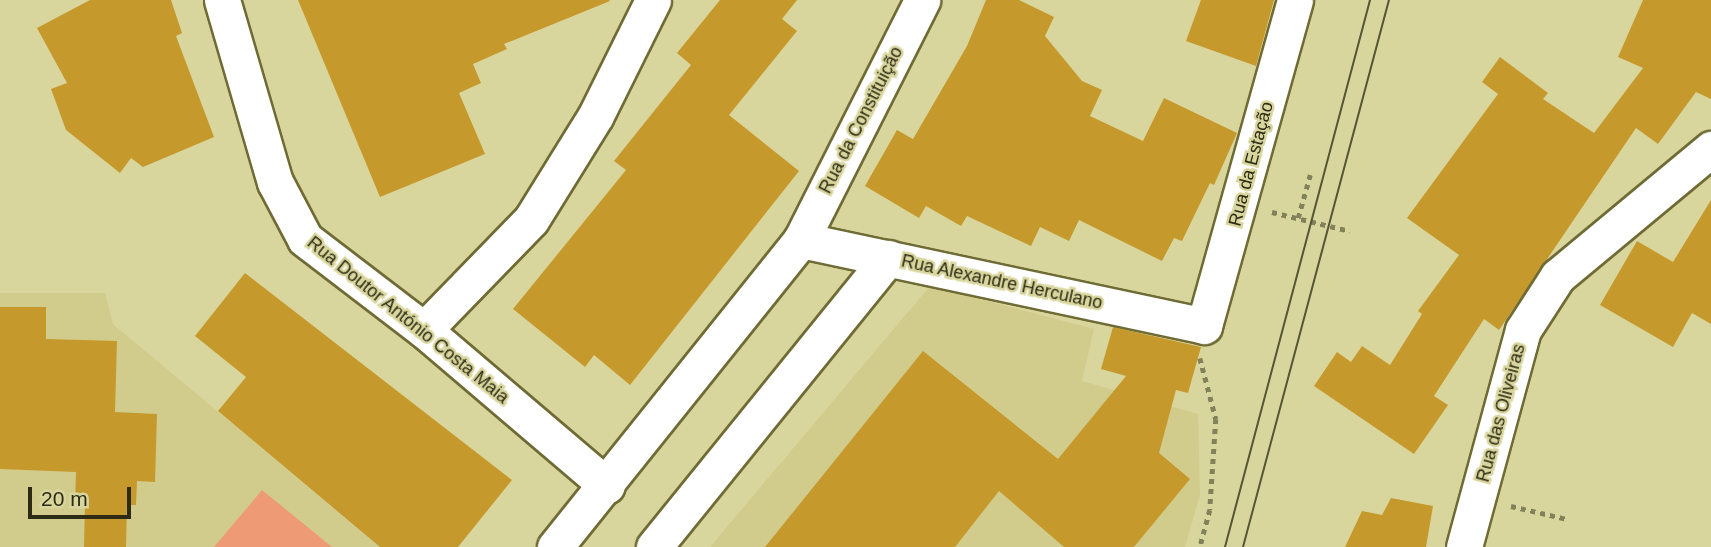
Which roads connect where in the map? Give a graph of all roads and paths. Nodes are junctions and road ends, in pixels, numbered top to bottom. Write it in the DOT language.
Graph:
graph roads {
  1 [pos="222,0"];
  2 [pos="922,0"];
  3 [pos="1295,0"];
  4 [pos="651,2"];
  5 [pos="1711,149"];
  6 [pos="1310,175"];
  7 [pos="1241,204"];
  8 [pos="1298,218"];
  9 [pos="1350,231"];
  10 [pos="801,240"];
  11 [pos="888,258"];
  12 [pos="1203,326"];
  13 [pos="424,330"];
  14 [pos="607,486"];
  15 [pos="1511,506"];
  16 [pos="1567,519"];
  17 [pos="555,547"];
  18 [pos="654,547"];
  19 [pos="1200,547"];
  20 [pos="1464,547"];
  1 -- 13 [label="street, Rua Doutor António Costa Maia"];
  2 -- 10 [label="street, Rua da Constituição"];
  3 -- 7 [label="street, Rua da Estação"];
  4 -- 13 [label="street"];
  5 -- 20 [label="street, Rua das Oliveiras"];
  6 -- 8 [label="path"];
  7 -- 8 [label="path"];
  7 -- 12 [label="street, Rua da Estação"];
  8 -- 9 [label="path"];
  10 -- 11 [label="street, Rua Alexandre Herculano"];
  10 -- 14 [label="street, Rua da Constituição"];
  11 -- 12 [label="street, Rua Alexandre Herculano"];
  11 -- 18 [label="street"];
  12 -- 19 [label="path"];
  13 -- 14 [label="street, Rua Doutor António Costa Maia"];
  14 -- 17 [label="street, Rua da Constituição"];
  15 -- 16 [label="path"];
}
